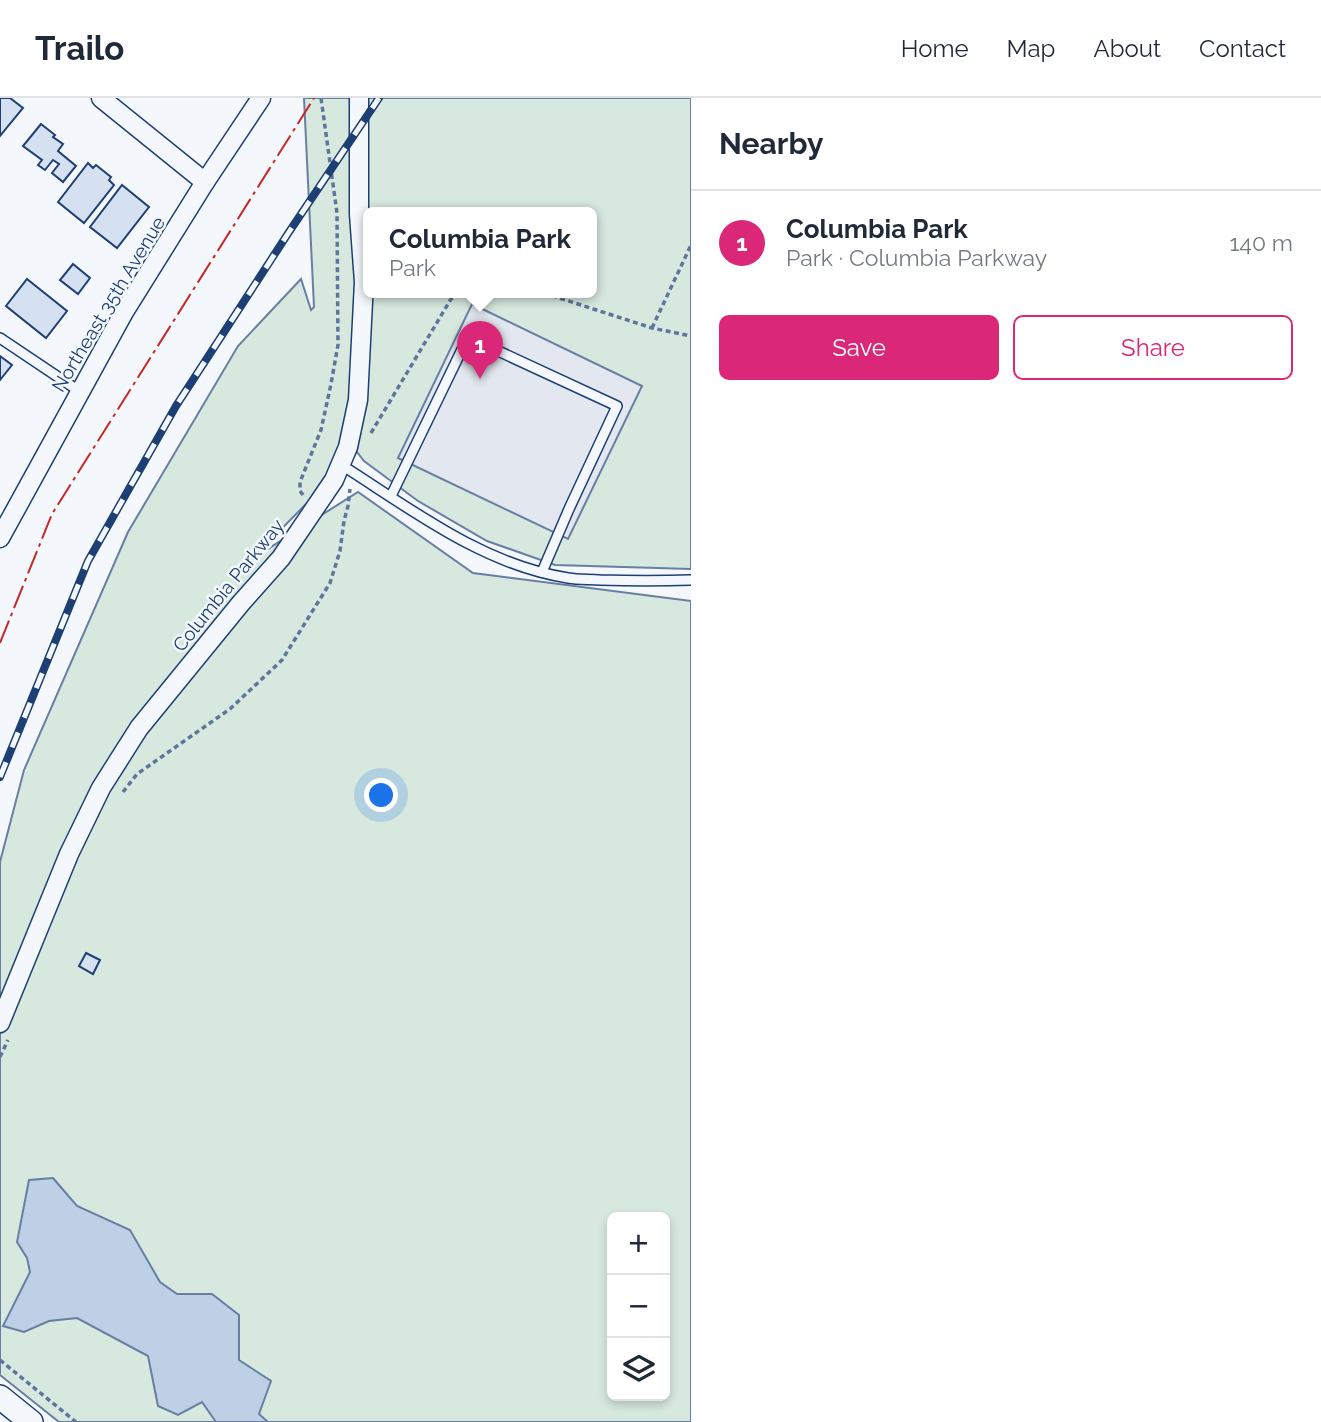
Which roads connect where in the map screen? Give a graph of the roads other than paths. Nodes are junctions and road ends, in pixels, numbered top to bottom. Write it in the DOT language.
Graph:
graph roads {
  1 [pos="101,98"];
  2 [pos="261,98"];
  3 [pos="359,98"];
  4 [pos="205,181"];
  5 [pos="363,268"];
  6 [pos="363,298"];
  7 [pos="0,338"];
  8 [pos="79,391"];
  9 [pos="340,464"];
  10 [pos="391,496"];
  11 [pos="0,538"];
  12 [pos="542,572"];
  13 [pos="691,580"];
  14 [pos="6,1028"];
  15 [pos="0,1397"];
  16 [pos="31,1422"];
  1 -- 4 [label="street"];
  2 -- 4 [label="street, Northeast 35th Avenue"];
  3 -- 5 [label="street, Columbia Parkway"];
  4 -- 8 [label="street, Northeast 35th Avenue"];
  6 -- 9 [label="street, Columbia Parkway"];
  7 -- 8 [label="lane"];
  8 -- 11 [label="street, Northeast 35th Avenue"];
  9 -- 10 [label="lane"];
  9 -- 14 [label="street, Columbia Parkway"];
  10 -- 12 [label="lane"];
  10 -- 12 [label="lane"];
  12 -- 13 [label="lane"];
  15 -- 16 [label="street"];
}
